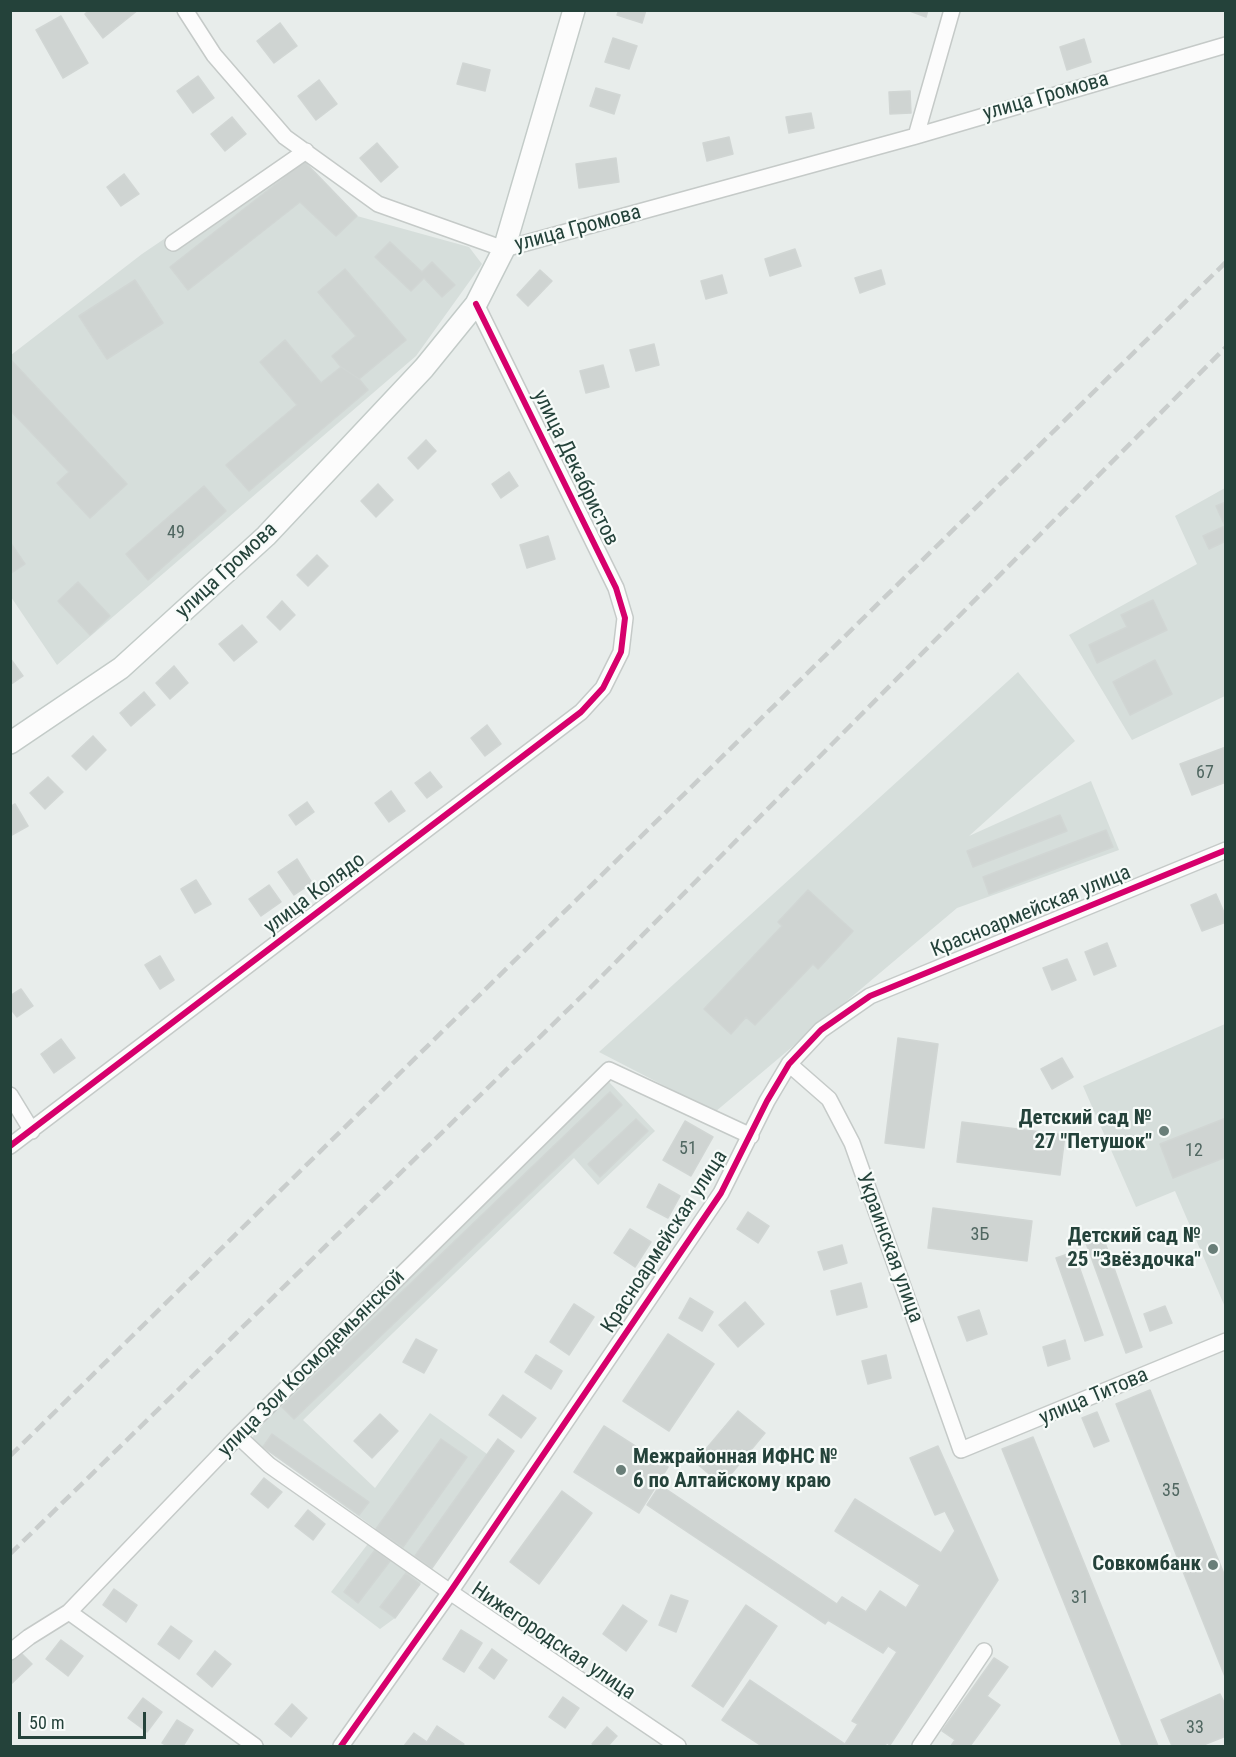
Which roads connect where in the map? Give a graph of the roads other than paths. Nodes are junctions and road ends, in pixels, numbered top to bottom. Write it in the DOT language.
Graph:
graph roads {
  1 [pos="185,10"];
  2 [pos="574,10"];
  3 [pos="952,10"];
  4 [pos="1226,45"];
  5 [pos="915,136"];
  6 [pos="306,152"];
  7 [pos="173,243"];
  8 [pos="504,249"];
  9 [pos="476,304"];
  10 [pos="621,652"];
  11 [pos="10,743"];
  12 [pos="1226,850"];
  13 [pos="789,1064"];
  14 [pos="10,1095"];
  15 [pos="32,1131"];
  16 [pos="751,1136"];
  17 [pos="10,1146"];
  18 [pos="1226,1341"];
  19 [pos="238,1436"];
  20 [pos="961,1450"];
  21 [pos="450,1592"];
  22 [pos="69,1612"];
  23 [pos="984,1651"];
  24 [pos="10,1652"];
  25 [pos="255,1746"];
  26 [pos="341,1746"];
  27 [pos="678,1746"];
  28 [pos="920,1746"];
  1 -- 6 [label="street"];
  2 -- 8 [label="street"];
  3 -- 5 [label="street"];
  4 -- 5 [label="street, улица Громова"];
  5 -- 8 [label="street, улица Громова"];
  6 -- 7 [label="street"];
  6 -- 8 [label="street"];
  8 -- 9 [label="street, улица Громова"];
  9 -- 10 [label="street, улица Декабристов"];
  9 -- 11 [label="street, улица Громова"];
  10 -- 15 [label="street, улица Колядо"];
  12 -- 13 [label="street, Красноармейская улица"];
  13 -- 16 [label="street, Красноармейская улица"];
  13 -- 20 [label="street, Украинская улица"];
  14 -- 15 [label="street"];
  15 -- 17 [label="street, улица Колядо"];
  16 -- 19 [label="street, улица Зои Космодемьянской"];
  16 -- 21 [label="street, Красноармейская улица"];
  18 -- 20 [label="street, улица Титова"];
  19 -- 21 [label="street, Нижегородская улица"];
  19 -- 22 [label="street, улица Зои Космодемьянской"];
  21 -- 26 [label="street, Красноармейская улица"];
  21 -- 27 [label="street, Нижегородская улица"];
  22 -- 24 [label="street, улица Зои Космодемьянской"];
  22 -- 25 [label="street"];
  23 -- 28 [label="street"];
}
